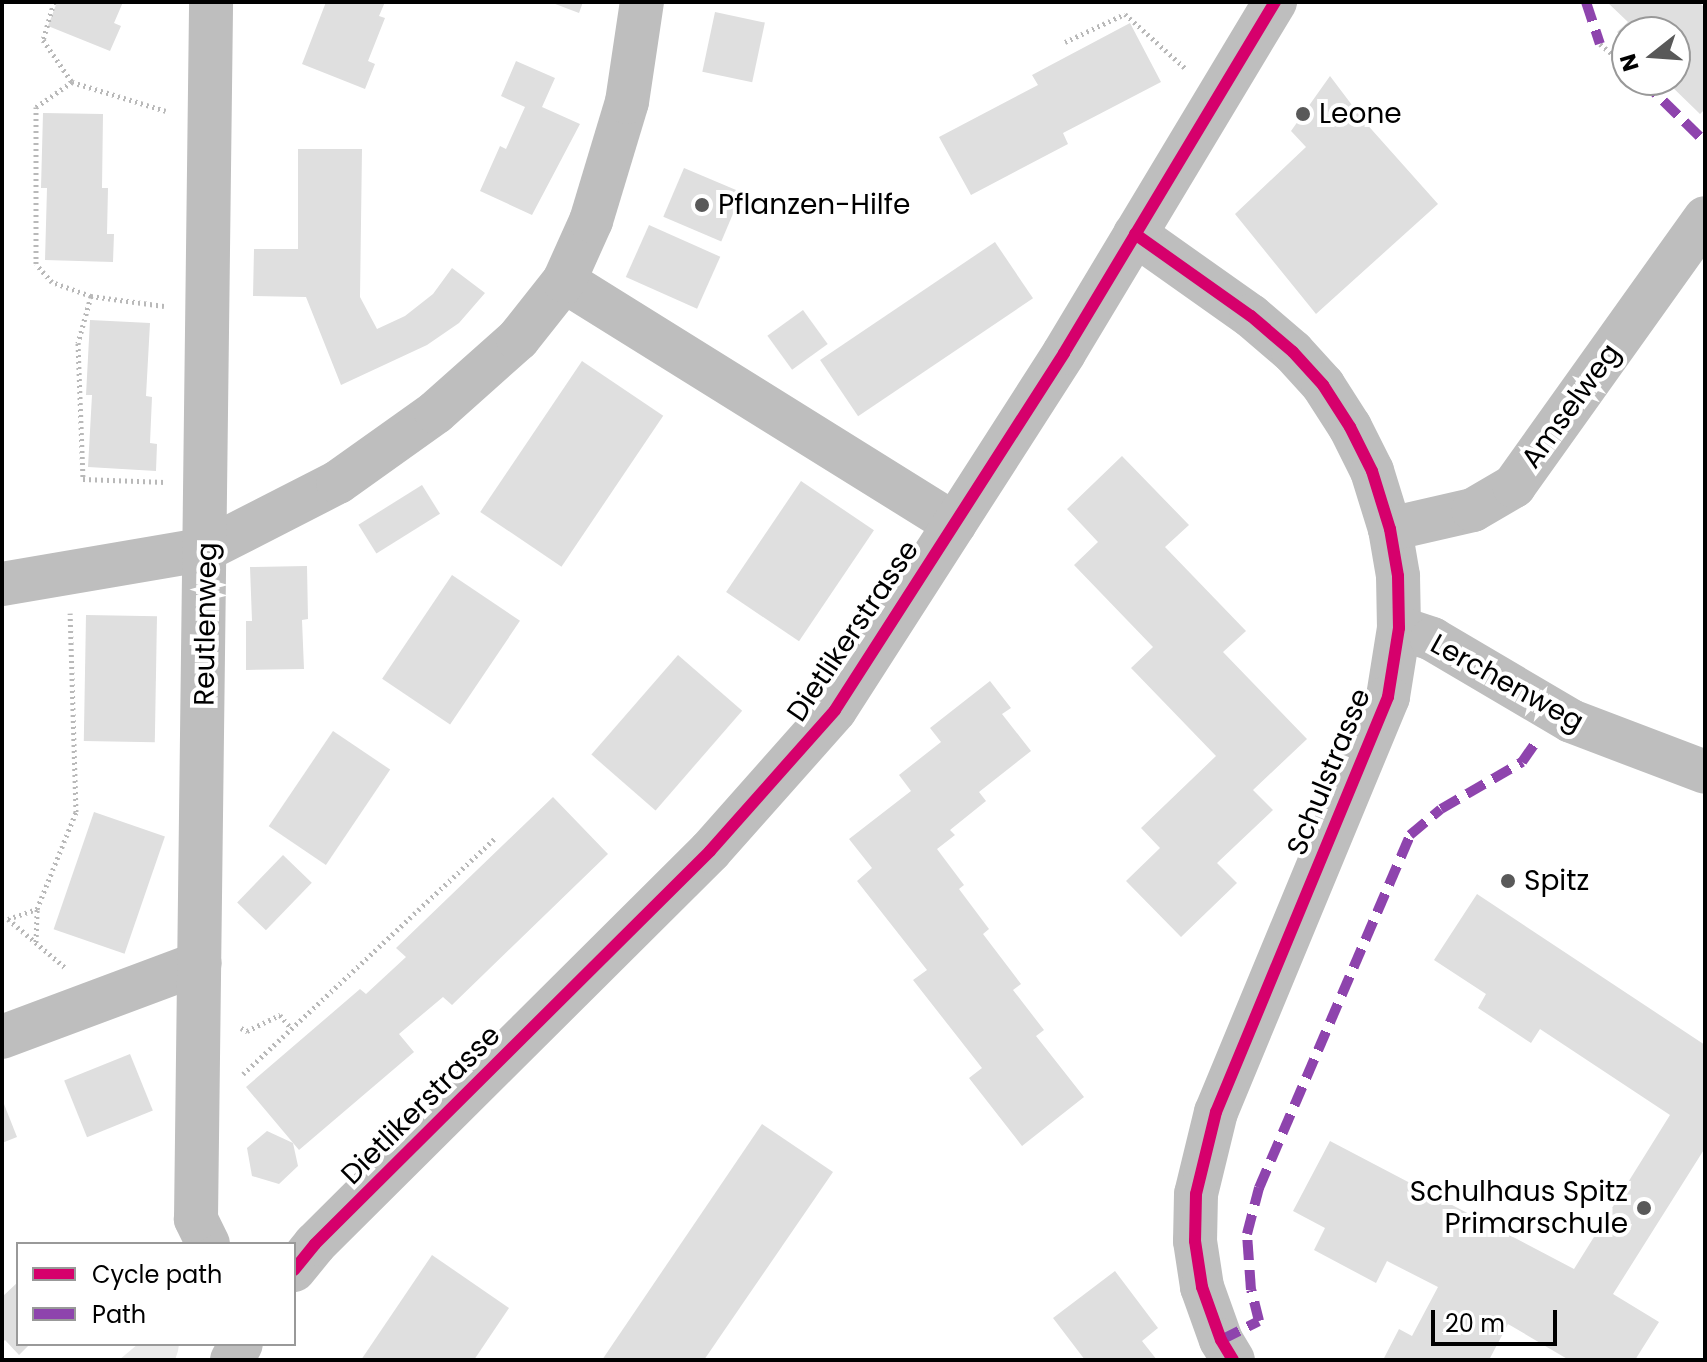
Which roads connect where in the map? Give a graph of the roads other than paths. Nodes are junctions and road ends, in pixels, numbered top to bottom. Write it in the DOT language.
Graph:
graph roads {
  1 [pos="211,2"];
  2 [pos="642,2"];
  3 [pos="1275,2"];
  4 [pos="1705,218"];
  5 [pos="1135,234"];
  6 [pos="564,281"];
  7 [pos="955,524"];
  8 [pos="1390,529"];
  9 [pos="207,549"];
  10 [pos="2,584"];
  11 [pos="1399,628"];
  12 [pos="1705,772"];
  13 [pos="200,963"];
  14 [pos="2,1037"];
  15 [pos="207,1242"];
  16 [pos="296,1268"];
  17 [pos="1233,1360"];
  1 -- 9 [label="street, Reutlenweg"];
  2 -- 6 [label="street"];
  3 -- 5 [label="street, Dietlikerstrasse"];
  4 -- 8 [label="street, Amselweg"];
  5 -- 7 [label="street, Dietlikerstrasse"];
  5 -- 8 [label="street, Schulstrasse"];
  6 -- 7 [label="street, Dietlikerstrasse"];
  6 -- 9 [label="street"];
  7 -- 16 [label="street, Dietlikerstrasse"];
  8 -- 11 [label="street, Schulstrasse"];
  9 -- 10 [label="street"];
  9 -- 13 [label="street, Reutlenweg"];
  11 -- 12 [label="street, Lerchenweg"];
  11 -- 17 [label="street, Schulstrasse"];
  13 -- 14 [label="street"];
  13 -- 15 [label="street, Reutlenweg"];
}
